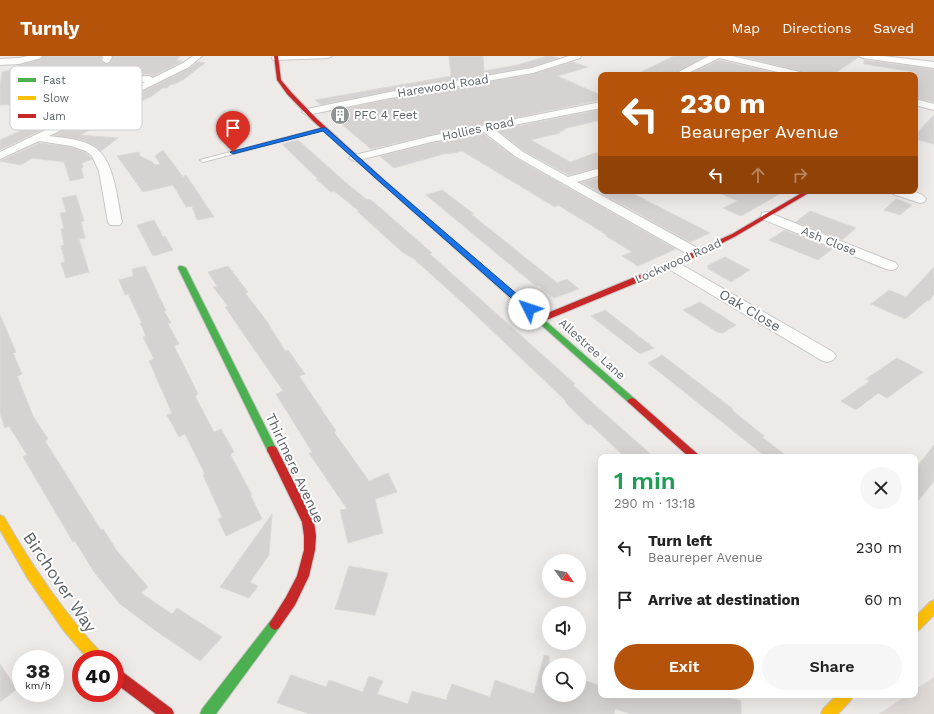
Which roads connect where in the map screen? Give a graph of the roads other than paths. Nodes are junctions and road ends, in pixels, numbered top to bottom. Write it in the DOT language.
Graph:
graph roads {
  1 [pos="38,56"];
  2 [pos="198,56"];
  3 [pos="328,56"];
  4 [pos="577,56"];
  5 [pos="716,56"];
  6 [pos="722,56"];
  7 [pos="863,56"];
  8 [pos="276,57"];
  9 [pos="0,62"];
  10 [pos="934,65"];
  11 [pos="684,72"];
  12 [pos="789,72"];
  13 [pos="142,80"];
  14 [pos="154,80"];
  15 [pos="142,86"];
  16 [pos="918,105"];
  17 [pos="598,106"];
  18 [pos="934,107"];
  19 [pos="307,112"];
  20 [pos="486,128"];
  21 [pos="324,129"];
  22 [pos="54,130"];
  23 [pos="38,138"];
  24 [pos="0,156"];
  25 [pos="355,158"];
  26 [pos="203,160"];
  27 [pos="598,172"];
  28 [pos="567,181"];
  29 [pos="804,194"];
  30 [pos="906,194"];
  31 [pos="920,199"];
  32 [pos="767,216"];
  33 [pos="115,222"];
  34 [pos="696,253"];
  35 [pos="672,265"];
  36 [pos="891,266"];
  37 [pos="182,268"];
  38 [pos="541,319"];
  39 [pos="827,356"];
  40 [pos="693,454"];
  41 [pos="0,520"];
  42 [pos="934,606"];
  43 [pos="925,615"];
  44 [pos="934,622"];
  45 [pos="918,623"];
  46 [pos="87,650"];
  47 [pos="124,682"];
  48 [pos="843,698"];
  49 [pos="167,714"];
  50 [pos="207,714"];
  51 [pos="828,714"];
  1 -- 9 [label="street"];
  2 -- 14 [label="street"];
  3 -- 8 [label="street"];
  4 -- 19 [label="street, Harewood Road"];
  5 -- 11 [label="street"];
  6 -- 12 [label="street"];
  7 -- 10 [label="street"];
  8 -- 19 [label="street, Allestree Lane"];
  13 -- 14 [label="street"];
  14 -- 15 [label="street"];
  16 -- 18 [label="street"];
  17 -- 20 [label="street, Hollies Road"];
  19 -- 21 [label="street, Allestree Lane"];
  20 -- 25 [label="street, Hollies Road"];
  20 -- 28 [label="street"];
  21 -- 25 [label="street, Allestree Lane"];
  21 -- 26 [label="lane"];
  22 -- 23 [label="street"];
  23 -- 24 [label="street"];
  23 -- 33 [label="street"];
  25 -- 38 [label="street, Allestree Lane"];
  27 -- 28 [label="street"];
  28 -- 34 [label="street"];
  29 -- 32 [label="street, Lockwood Road"];
  30 -- 31 [label="street"];
  32 -- 34 [label="street, Lockwood Road"];
  32 -- 36 [label="street, Ash Close"];
  34 -- 35 [label="street, Lockwood Road"];
  35 -- 38 [label="street, Lockwood Road"];
  35 -- 39 [label="street, Oak Close"];
  37 -- 50 [label="street, Thirlmere Avenue"];
  38 -- 40 [label="street, Allestree Lane"];
  41 -- 46 [label="street, Birchover Way"];
  42 -- 43 [label="street"];
  43 -- 44 [label="street"];
  43 -- 45 [label="street"];
  47 -- 49 [label="street"];
  48 -- 51 [label="street"];
}
